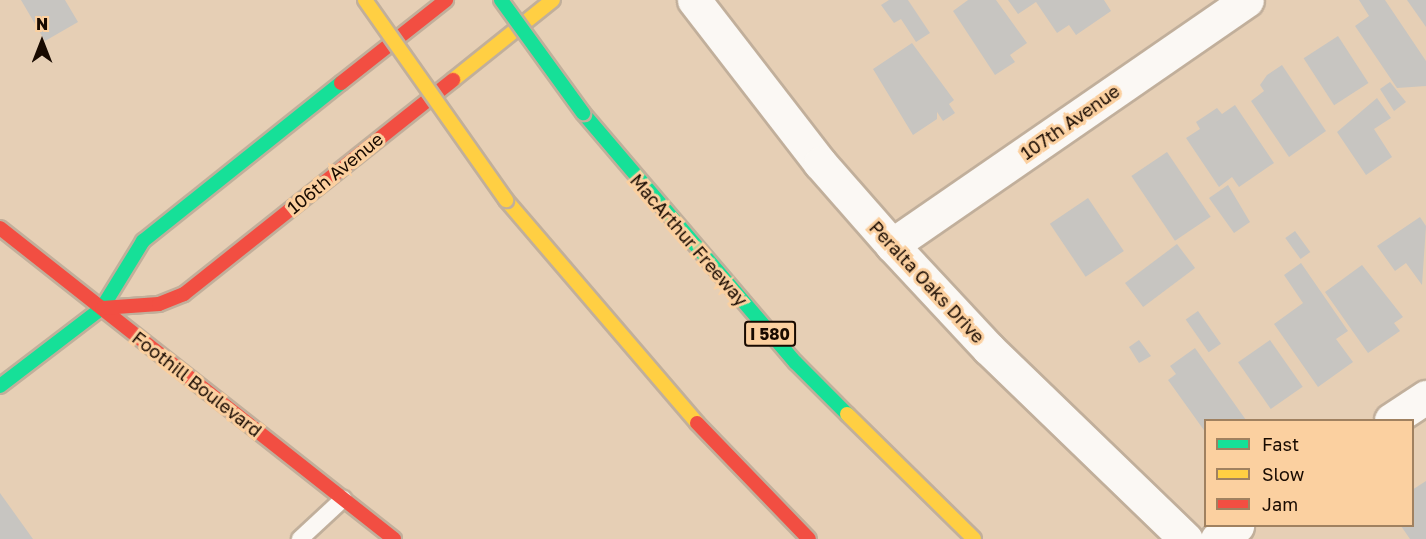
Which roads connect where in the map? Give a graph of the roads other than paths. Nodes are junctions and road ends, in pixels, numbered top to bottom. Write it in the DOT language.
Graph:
graph roads {
  1 [pos="364,0"];
  2 [pos="446,0"];
  3 [pos="501,0"];
  4 [pos="553,0"];
  5 [pos="694,0"];
  6 [pos="1247,0"];
  7 [pos="0,228"];
  8 [pos="892,245"];
  9 [pos="102,308"];
  10 [pos="0,386"];
  11 [pos="1426,396"];
  12 [pos="1392,419"];
  13 [pos="343,499"];
  14 [pos="1234,527"];
  15 [pos="300,539"];
  16 [pos="394,539"];
  17 [pos="809,539"];
  18 [pos="974,539"];
  19 [pos="1186,539"];
  20 [pos="1217,539"];
  1 -- 17 [label="main road, bridge"];
  2 -- 9 [label="main road"];
  3 -- 18 [label="main road, MacArthur Freeway / I 580, bridge"];
  4 -- 9 [label="main road, 106th Avenue"];
  5 -- 8 [label="street, Peralta Oaks Drive"];
  6 -- 8 [label="street, 107th Avenue"];
  7 -- 9 [label="main road, Foothill Boulevard"];
  8 -- 19 [label="street, Peralta Oaks Drive"];
  9 -- 10 [label="main road"];
  9 -- 13 [label="main road, Foothill Boulevard"];
  11 -- 12 [label="street"];
  13 -- 15 [label="lane"];
  13 -- 16 [label="main road, Foothill Boulevard"];
  14 -- 20 [label="street"];
}
